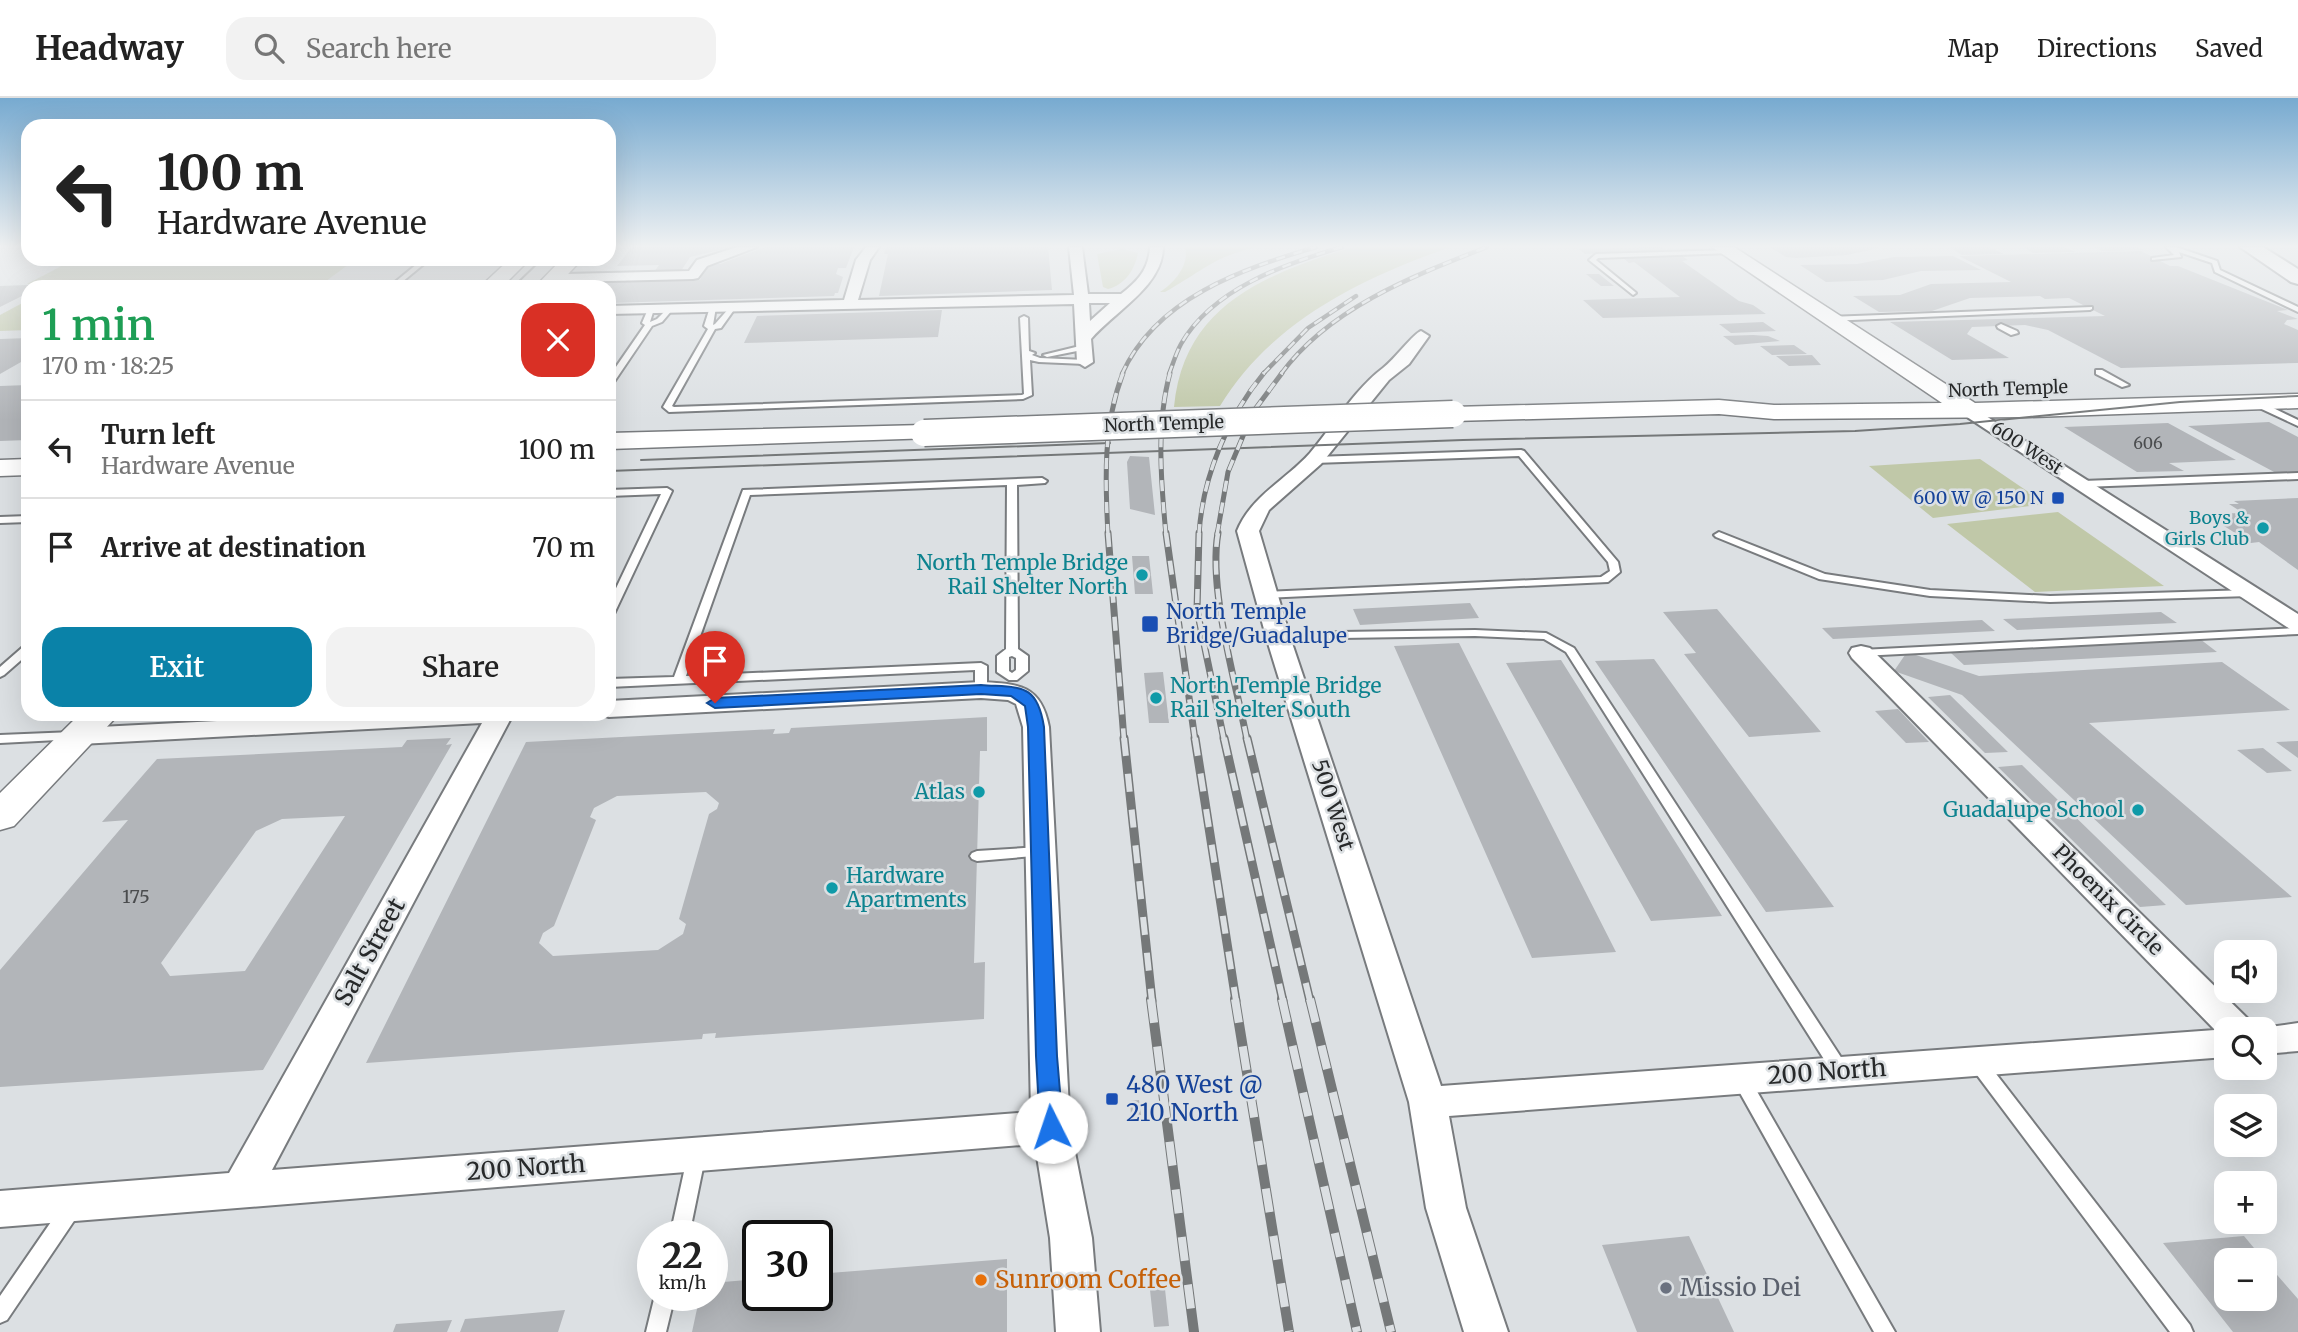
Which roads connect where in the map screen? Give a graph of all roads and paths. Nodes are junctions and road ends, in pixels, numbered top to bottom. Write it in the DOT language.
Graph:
graph roads {
  1 [pos="804,305"];
  2 [pos="1081,305"];
  3 [pos="1116,305"];
  4 [pos="1806,305"];
  5 [pos="713,307"];
  6 [pos="733,307"];
  7 [pos="2090,308"];
  8 [pos="616,311"];
  9 [pos="1976,313"];
  10 [pos="650,317"];
  11 [pos="1024,318"];
  12 [pos="1828,319"];
  13 [pos="1988,319"];
  14 [pos="2001,326"];
  15 [pos="712,328"];
  16 [pos="2014,333"];
  17 [pos="1421,336"];
  18 [pos="1084,349"];
  19 [pos="1029,355"];
  20 [pos="616,372"];
  21 [pos="2099,372"];
  22 [pos="2298,380"];
  23 [pos="2125,385"];
  24 [pos="1938,391"];
  25 [pos="2298,401"];
  26 [pos="2255,403"];
  27 [pos="1719,407"];
  28 [pos="1967,410"];
  29 [pos="2298,423"];
  30 [pos="616,441"];
  31 [pos="1314,460"];
  32 [pos="21,467"];
  33 [pos="0,468"];
  34 [pos="2298,476"];
  35 [pos="1042,481"];
  36 [pos="1012,482"];
  37 [pos="2083,484"];
  38 [pos="616,493"];
  39 [pos="21,518"];
  40 [pos="0,520"];
  41 [pos="1719,535"];
  42 [pos="2250,593"];
  43 [pos="1265,595"];
  44 [pos="616,599"];
  45 [pos="2298,624"];
  46 [pos="2298,631"];
  47 [pos="1279,640"];
  48 [pos="1861,653"];
  49 [pos="21,655"];
  50 [pos="0,673"];
  51 [pos="679,680"];
  52 [pos="616,683"];
  53 [pos="1013,685"];
  54 [pos="981,690"];
  55 [pos="616,709"];
  56 [pos="238,721"];
  57 [pos="324,721"];
  58 [pos="498,721"];
  59 [pos="91,725"];
  60 [pos="222,728"];
  61 [pos="0,738"];
  62 [pos="0,817"];
  63 [pos="1040,852"];
  64 [pos="977,856"];
  65 [pos="2224,1017"];
  66 [pos="2298,1037"];
  67 [pos="2277,1039"];
  68 [pos="2214,1043"];
  69 [pos="1976,1061"];
  70 [pos="1840,1071"];
  71 [pos="1741,1078"];
  72 [pos="1428,1102"];
  73 [pos="1051,1127"];
  74 [pos="697,1154"];
  75 [pos="241,1190"];
  76 [pos="75,1203"];
  77 [pos="0,1209"];
  78 [pos="683,1220"];
  79 [pos="661,1311"];
  80 [pos="0,1313"];
  81 [pos="656,1332"];
  82 [pos="1078,1332"];
  83 [pos="1486,1332"];
  84 [pos="1885,1332"];
  85 [pos="2183,1332"];
  1 -- 6 [label="street"];
  2 -- 18 [label="street"];
  3 -- 18 [label="street"];
  4 -- 12 [label="main road, 600 West"];
  5 -- 6 [label="street"];
  5 -- 10 [label="street"];
  5 -- 15 [label="lane"];
  6 -- 15 [label="lane"];
  7 -- 9 [label="lane"];
  8 -- 10 [label="street"];
  9 -- 12 [label="lane"];
  9 -- 13 [label="lane"];
  10 -- 20 [label="lane"];
  11 -- 19 [label="lane"];
  12 -- 24 [label="main road, 600 West"];
  14 -- 16 [label="lane"];
  15 -- 19 [label="lane"];
  17 -- 31 [label="street, 500 West"];
  18 -- 19 [label="lane"];
  18 -- 19 [label="lane"];
  21 -- 23 [label="lane"];
  22 -- 23 [label="main road, North Temple"];
  23 -- 24 [label="main road, North Temple"];
  24 -- 27 [label="main road, North Temple"];
  24 -- 28 [label="main road, 600 West"];
  25 -- 26 [label="main road, North Temple"];
  26 -- 28 [label="main road, North Temple"];
  26 -- 29 [label="lane"];
  27 -- 28 [label="main road, North Temple"];
  27 -- 30 [label="main road, North Temple, bridge"];
  28 -- 37 [label="street, 600 West"];
  31 -- 43 [label="street, 500 West"];
  31 -- 43 [label="lane"];
  32 -- 33 [label="main road"];
  34 -- 37 [label="lane"];
  35 -- 36 [label="lane"];
  36 -- 51 [label="lane"];
  36 -- 53 [label="lane"];
  37 -- 42 [label="street, 600 West"];
  38 -- 44 [label="lane"];
  39 -- 40 [label="lane"];
  41 -- 42 [label="lane"];
  42 -- 45 [label="street, 600 West"];
  43 -- 47 [label="street, 500 West"];
  46 -- 48 [label="lane"];
  47 -- 70 [label="lane"];
  47 -- 72 [label="street, 500 West"];
  48 -- 65 [label="street, Phoenix Circle"];
  49 -- 50 [label="lane"];
  51 -- 52 [label="lane"];
  51 -- 54 [label="lane"];
  53 -- 54 [label="street"];
  53 -- 63 [label="street"];
  54 -- 55 [label="street"];
  56 -- 60 [label="lane"];
  57 -- 60 [label="street"];
  58 -- 75 [label="street, Salt Street"];
  59 -- 60 [label="street"];
  59 -- 61 [label="lane"];
  59 -- 62 [label="main road"];
  63 -- 64 [label="lane"];
  63 -- 73 [label="street"];
  66 -- 67 [label="street"];
  68 -- 69 [label="street, 200 North"];
  69 -- 70 [label="street, 200 North"];
  69 -- 85 [label="lane"];
  70 -- 71 [label="street, 200 North"];
  71 -- 72 [label="street, 200 North"];
  71 -- 84 [label="lane"];
  72 -- 83 [label="street, 500 West"];
  73 -- 74 [label="street, 200 North"];
  73 -- 82 [label="street"];
  74 -- 75 [label="street, 200 North"];
  74 -- 78 [label="lane"];
  75 -- 76 [label="street, 200 North"];
  76 -- 77 [label="street, 200 North"];
  76 -- 80 [label="lane"];
  79 -- 81 [label="lane"];
}
